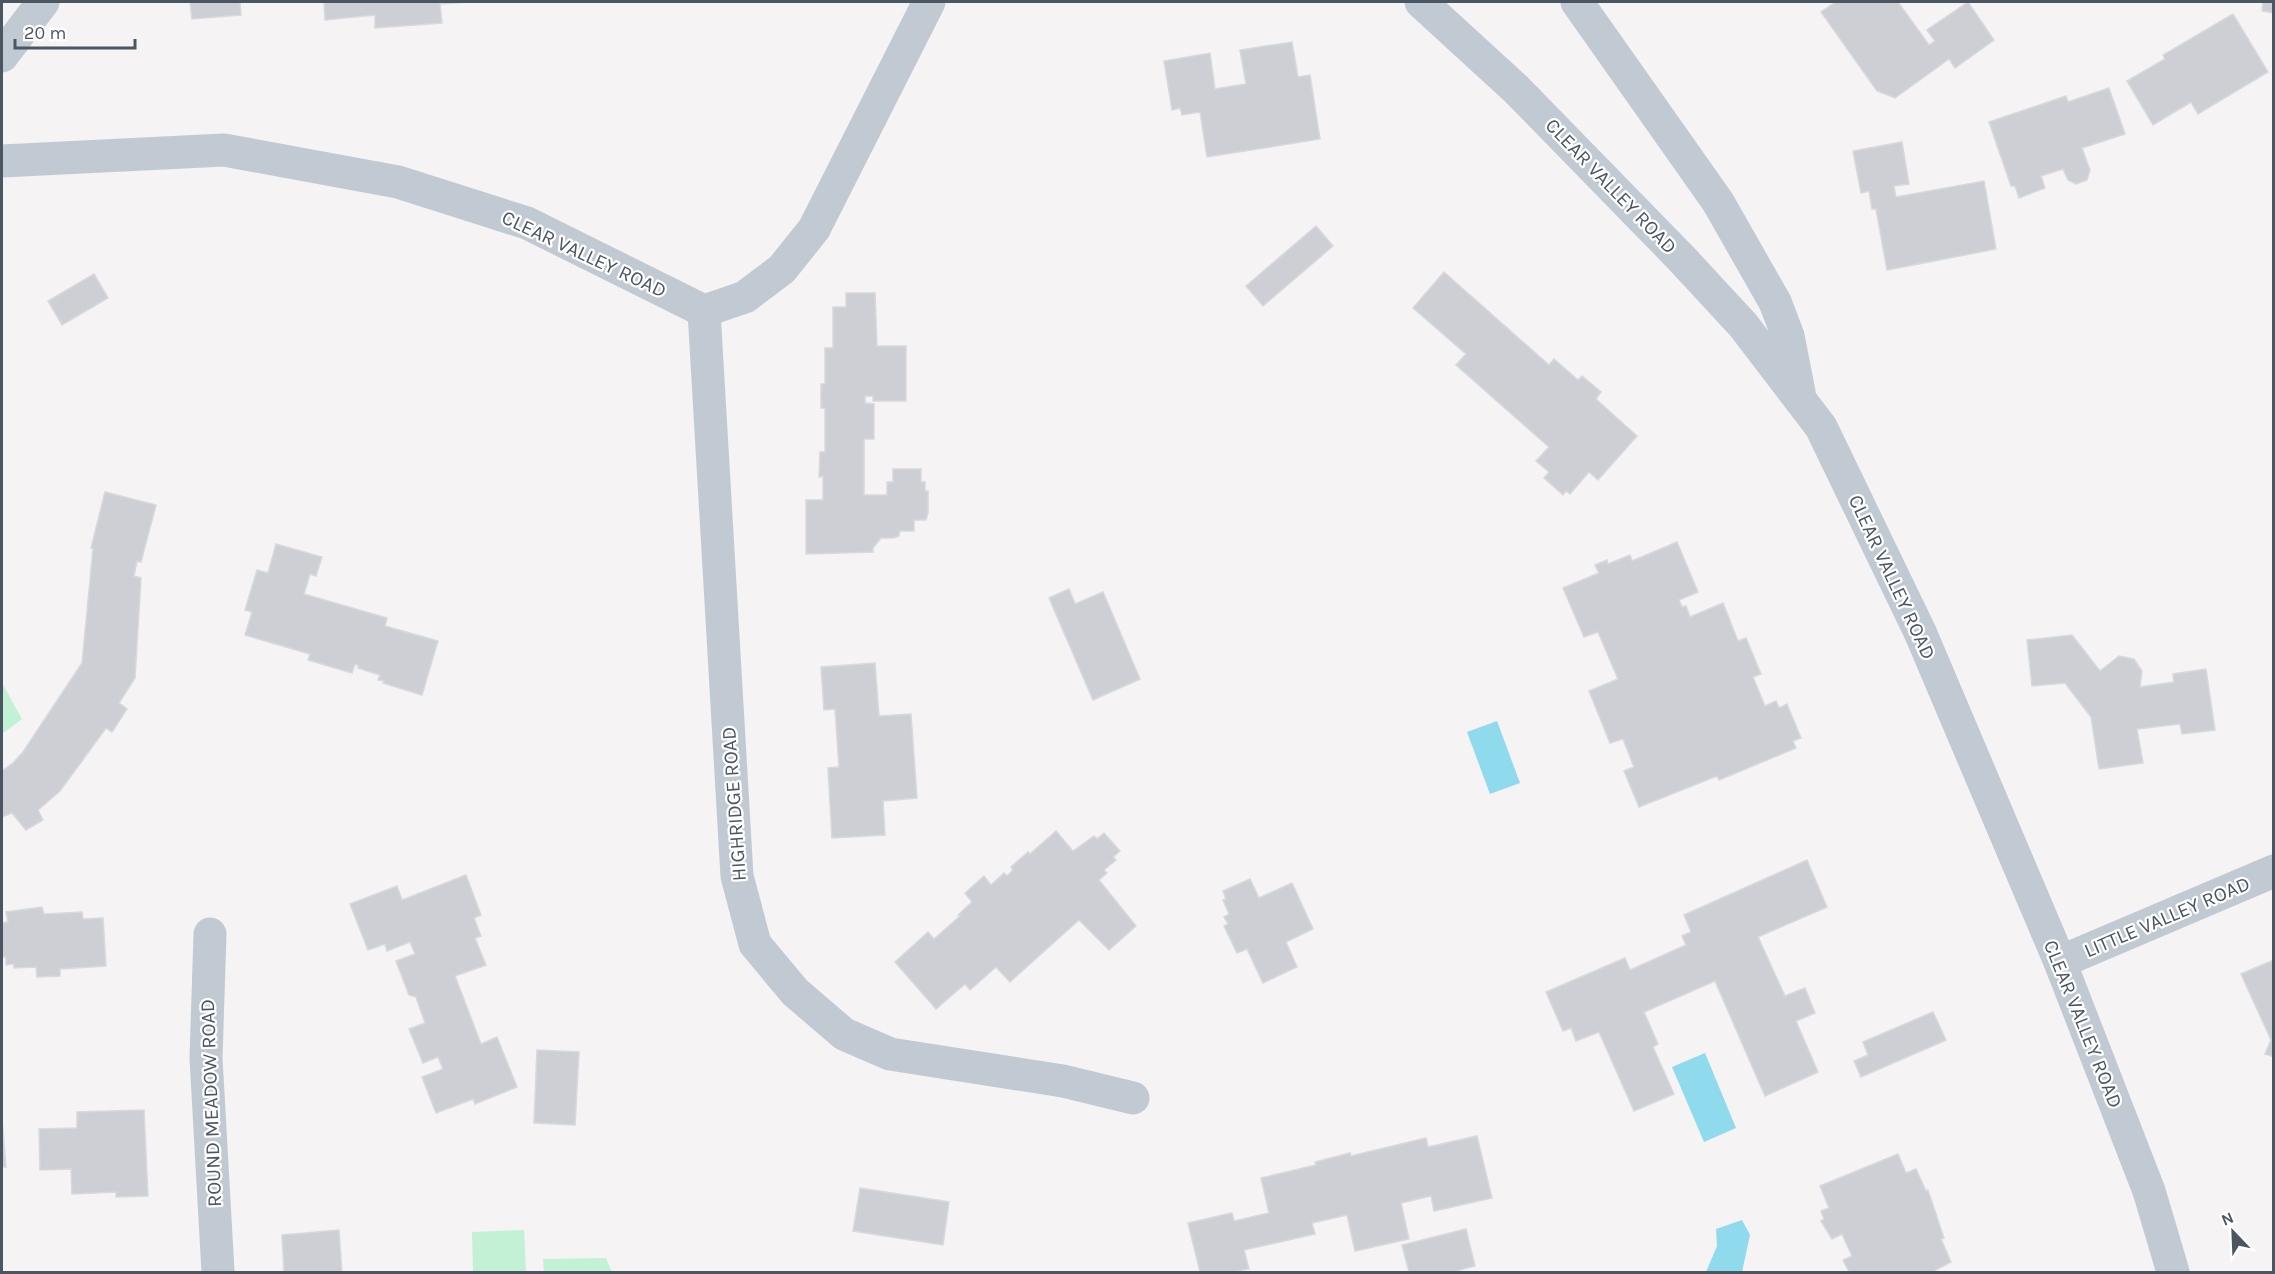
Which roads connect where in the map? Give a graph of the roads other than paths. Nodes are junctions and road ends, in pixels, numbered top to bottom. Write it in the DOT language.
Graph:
graph roads {
  1 [pos="43,2"];
  2 [pos="929,2"];
  3 [pos="1421,2"];
  4 [pos="1576,2"];
  5 [pos="2,56"];
  6 [pos="2,161"];
  7 [pos="704,310"];
  8 [pos="1800,400"];
  9 [pos="2274,871"];
  10 [pos="210,934"];
  11 [pos="2060,962"];
  12 [pos="1133,1098"];
  13 [pos="218,1272"];
  14 [pos="2174,1272"];
  1 -- 5 [label="street"];
  2 -- 7 [label="street"];
  3 -- 8 [label="street, CLEAR VALLEY ROAD"];
  4 -- 8 [label="street"];
  6 -- 7 [label="street, CLEAR VALLEY ROAD"];
  7 -- 12 [label="street, HIGHRIDGE ROAD"];
  8 -- 11 [label="street, CLEAR VALLEY ROAD"];
  9 -- 11 [label="street, LITTLE VALLEY ROAD"];
  10 -- 13 [label="street, ROUND MEADOW ROAD"];
  11 -- 14 [label="street, CLEAR VALLEY ROAD"];
}
